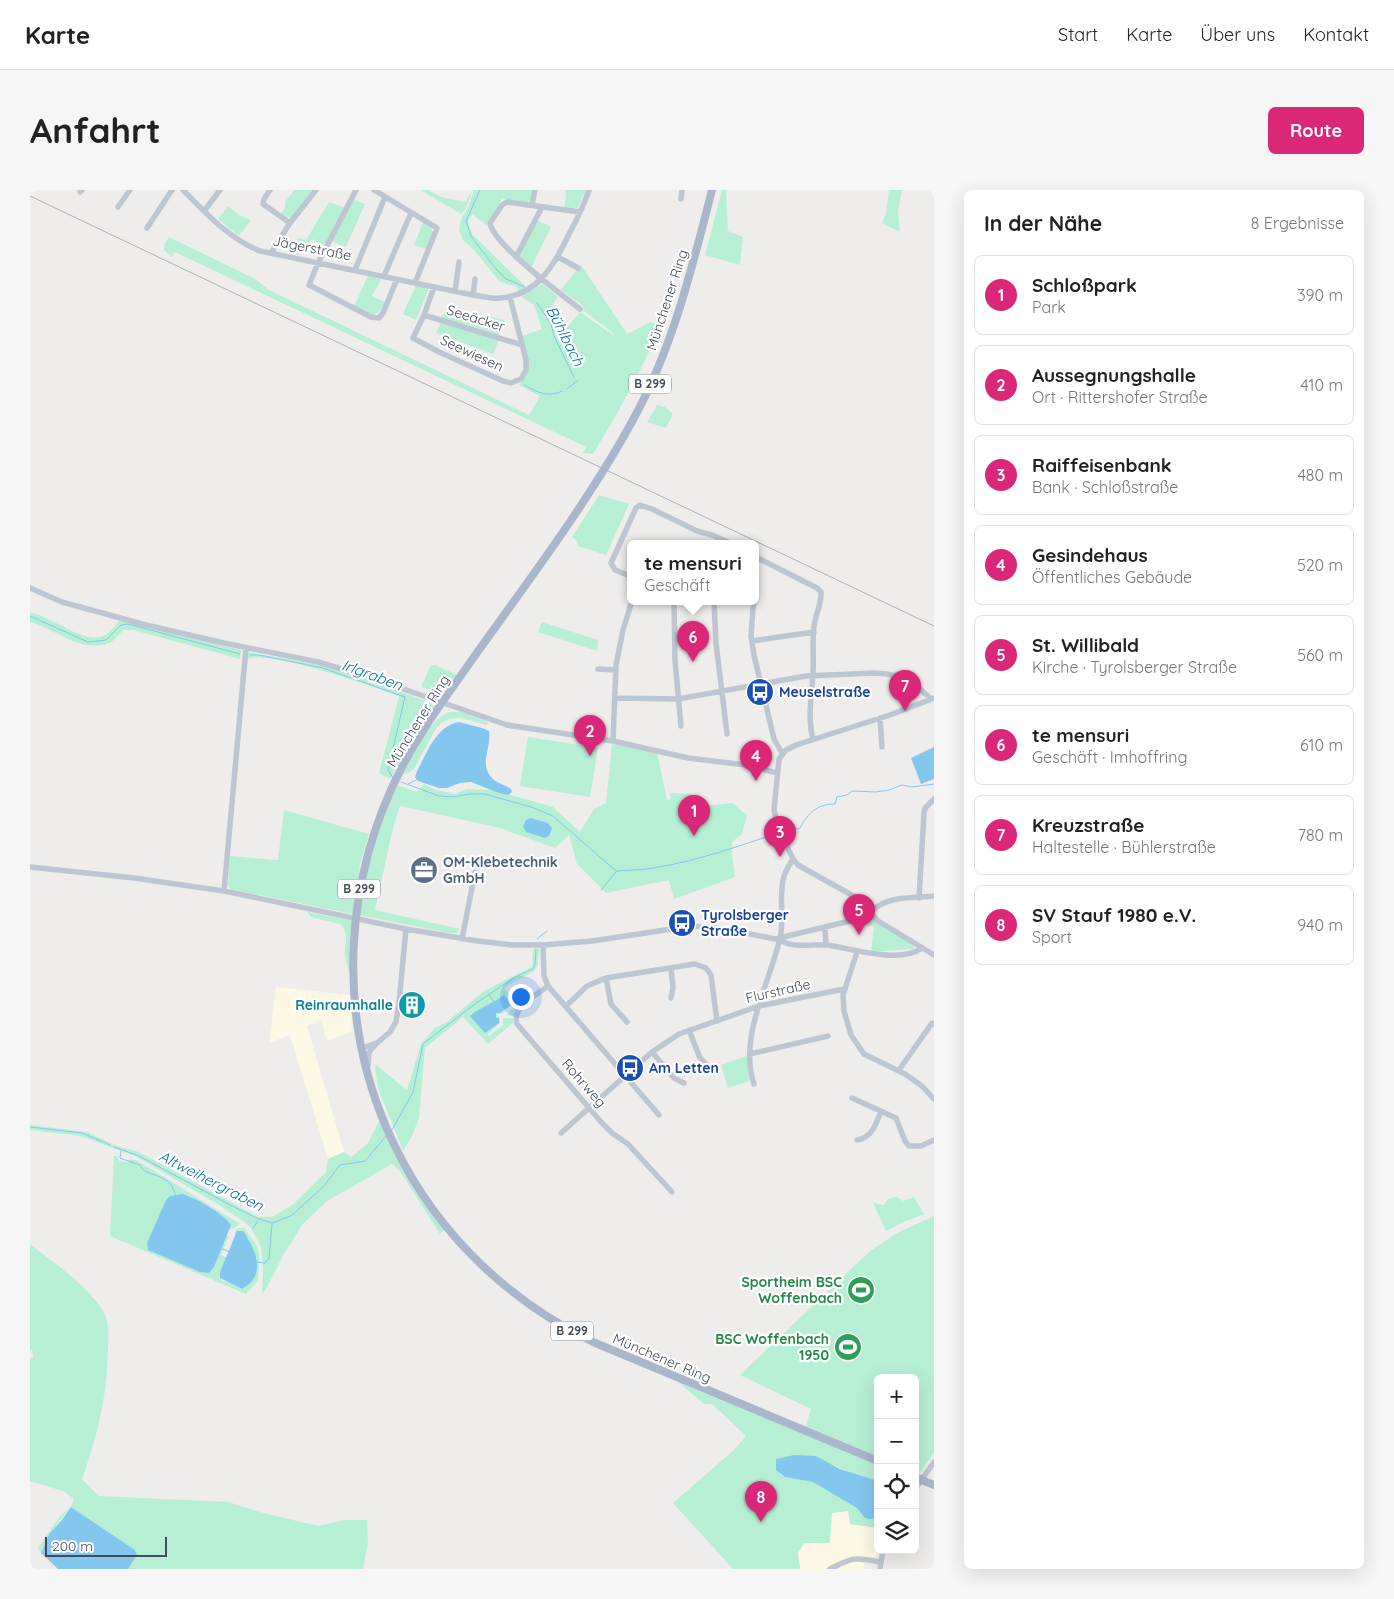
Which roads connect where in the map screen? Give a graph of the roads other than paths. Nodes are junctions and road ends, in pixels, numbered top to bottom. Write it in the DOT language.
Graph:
graph roads {
  1 [pos="130,190"];
  2 [pos="172,190"];
  3 [pos="183,190"];
  4 [pos="220,190"];
  5 [pos="270,190"];
  6 [pos="316,190"];
  7 [pos="356,190"];
  8 [pos="374,190"];
  9 [pos="534,190"];
  10 [pos="589,190"];
  11 [pos="682,190"];
  12 [pos="712,190"];
  13 [pos="385,197"];
  14 [pos="681,199"];
  15 [pos="532,205"];
  16 [pos="118,206"];
  17 [pos="542,207"];
  18 [pos="204,211"];
  19 [pos="580,212"];
  20 [pos="411,213"];
  21 [pos="290,223"];
  22 [pos="147,228"];
  23 [pos="271,253"];
  24 [pos="558,257"];
  25 [pos="518,258"];
  26 [pos="459,262"];
  27 [pos="318,263"];
  28 [pos="578,268"];
  29 [pos="355,270"];
  30 [pos="384,276"];
  31 [pos="397,279"];
  32 [pos="475,279"];
  33 [pos="542,280"];
  34 [pos="415,283"];
  35 [pos="434,287"];
  36 [pos="455,291"];
  37 [pos="473,295"];
  38 [pos="510,297"];
  39 [pos="580,309"];
  40 [pos="424,315"];
  41 [pos="522,345"];
  42 [pos="723,540"];
  43 [pos="759,559"];
  44 [pos="627,575"];
  45 [pos="30,588"];
  46 [pos="631,605"];
  47 [pos="674,605"];
  48 [pos="714,605"];
  49 [pos="753,605"];
  50 [pos="814,632"];
  51 [pos="752,641"];
  52 [pos="246,648"];
  53 [pos="598,669"];
  54 [pos="616,670"];
  55 [pos="813,675"];
  56 [pos="761,684"];
  57 [pos="722,691"];
  58 [pos="933,697"];
  59 [pos="615,698"];
  60 [pos="678,699"];
  61 [pos="443,703"];
  62 [pos="880,718"];
  63 [pos="681,726"];
  64 [pos="727,734"];
  65 [pos="813,739"];
  66 [pos="613,741"];
  67 [pos="882,747"];
  68 [pos="782,753"];
  69 [pos="777,773"];
  70 [pos="934,799"];
  71 [pos="793,859"];
  72 [pos="30,866"];
  73 [pos="475,872"];
  74 [pos="919,889"];
  75 [pos="224,891"];
  76 [pos="934,896"];
  77 [pos="907,898"];
  78 [pos="920,898"];
  79 [pos="870,913"];
  80 [pos="825,928"];
  81 [pos="406,929"];
  82 [pos="462,938"];
  83 [pos="780,938"];
  84 [pos="543,945"];
  85 [pos="826,945"];
  86 [pos="922,948"];
  87 [pos="857,952"];
  88 [pos="934,955"];
  89 [pos="671,968"];
  90 [pos="606,978"];
  91 [pos="548,986"];
  92 [pos="844,989"];
  93 [pos="671,998"];
  94 [pos="566,1006"];
  95 [pos="759,1006"];
  96 [pos="717,1021"];
  97 [pos="628,1022"];
  98 [pos="933,1023"];
  99 [pos="689,1030"];
  100 [pos="828,1036"];
  101 [pos="382,1039"];
  102 [pos="375,1045"];
  103 [pos="362,1046"];
  104 [pos="652,1052"];
  105 [pos="750,1054"];
  106 [pos="707,1065"];
  107 [pos="899,1070"];
  108 [pos="368,1073"];
  109 [pos="625,1076"];
  110 [pos="684,1083"];
  111 [pos="754,1084"];
  112 [pos="931,1089"];
  113 [pos="852,1098"];
  114 [pos="934,1099"];
  115 [pos="589,1107"];
  116 [pos="881,1111"];
  117 [pos="659,1115"];
  118 [pos="560,1132"];
  119 [pos="857,1140"];
  120 [pos="934,1140"];
  121 [pos="672,1192"];
  122 [pos="874,1460"];
  123 [pos="934,1462"];
  124 [pos="919,1481"];
  125 [pos="919,1484"];
  126 [pos="934,1485"];
  127 [pos="882,1554"];
  128 [pos="880,1562"];
  129 [pos="830,1569"];
  130 [pos="880,1569"];
  1 -- 16 [label="street"];
  2 -- 22 [label="street"];
  3 -- 18 [label="street, Jägerstraße"];
  4 -- 18 [label="street"];
  5 -- 21 [label="street"];
  6 -- 21 [label="street"];
  7 -- 27 [label="street"];
  8 -- 13 [label="street"];
  9 -- 15 [label="street"];
  10 -- 19 [label="street"];
  11 -- 14 [label="street"];
  12 -- 61 [label="main road, Münchener Ring / B 299"];
  13 -- 20 [label="street"];
  13 -- 29 [label="street"];
  15 -- 17 [label="street"];
  15 -- 25 [label="street"];
  17 -- 19 [label="street"];
  17 -- 25 [label="street"];
  18 -- 23 [label="street, Jägerstraße"];
  19 -- 24 [label="street"];
  20 -- 30 [label="street"];
  20 -- 34 [label="street"];
  21 -- 23 [label="street"];
  23 -- 27 [label="street, Jägerstraße"];
  24 -- 28 [label="street"];
  24 -- 33 [label="street"];
  25 -- 33 [label="street"];
  26 -- 36 [label="street"];
  27 -- 29 [label="street, Jägerstraße"];
  27 -- 31 [label="street"];
  29 -- 30 [label="street, Jägerstraße"];
  30 -- 31 [label="street, Jägerstraße"];
  31 -- 34 [label="street, Jägerstraße"];
  32 -- 37 [label="street"];
  33 -- 38 [label="street, Jägerstraße"];
  33 -- 39 [label="street"];
  34 -- 35 [label="street, Jägerstraße"];
  35 -- 36 [label="street, Jägerstraße"];
  35 -- 40 [label="street, Seewiesen"];
  36 -- 37 [label="street, Jägerstraße"];
  37 -- 38 [label="street, Jägerstraße"];
  38 -- 41 [label="street, Seewiesen"];
  40 -- 41 [label="street, Seeäcker"];
  40 -- 41 [label="street, Seewiesen"];
  42 -- 44 [label="street"];
  43 -- 50 [label="street"];
  45 -- 52 [label="street"];
  46 -- 54 [label="street"];
  47 -- 60 [label="street"];
  48 -- 57 [label="street"];
  49 -- 51 [label="street"];
  50 -- 51 [label="street"];
  50 -- 55 [label="street"];
  51 -- 56 [label="street"];
  52 -- 61 [label="street"];
  52 -- 75 [label="street"];
  53 -- 54 [label="street"];
  54 -- 59 [label="street"];
  55 -- 56 [label="street"];
  55 -- 58 [label="street"];
  55 -- 65 [label="street"];
  56 -- 57 [label="street"];
  56 -- 68 [label="street"];
  57 -- 60 [label="street"];
  57 -- 64 [label="street"];
  58 -- 62 [label="street"];
  59 -- 60 [label="street"];
  59 -- 66 [label="street"];
  60 -- 63 [label="street"];
  61 -- 66 [label="street"];
  61 -- 103 [label="main road, Münchener Ring / B 299"];
  62 -- 65 [label="street"];
  62 -- 67 [label="street"];
  65 -- 68 [label="street"];
  66 -- 69 [label="street"];
  68 -- 69 [label="street"];
  69 -- 71 [label="street"];
  70 -- 74 [label="street"];
  71 -- 79 [label="street"];
  71 -- 83 [label="street"];
  72 -- 75 [label="street"];
  73 -- 82 [label="street"];
  74 -- 77 [label="street"];
  74 -- 78 [label="street"];
  75 -- 81 [label="street"];
  76 -- 78 [label="street"];
  77 -- 78 [label="street"];
  77 -- 79 [label="street"];
  79 -- 80 [label="street"];
  79 -- 86 [label="street"];
  80 -- 83 [label="street"];
  80 -- 85 [label="street"];
  81 -- 82 [label="street"];
  81 -- 101 [label="street"];
  82 -- 84 [label="street"];
  83 -- 84 [label="street"];
  83 -- 85 [label="street"];
  83 -- 95 [label="street"];
  84 -- 91 [label="street"];
  85 -- 87 [label="street"];
  86 -- 87 [label="street"];
  86 -- 88 [label="street"];
  87 -- 92 [label="street"];
  89 -- 90 [label="street"];
  89 -- 93 [label="street"];
  89 -- 96 [label="street"];
  90 -- 94 [label="street"];
  90 -- 97 [label="street"];
  91 -- 94 [label="street"];
  91 -- 115 [label="street, Rohrweg"];
  92 -- 95 [label="street, Flurstraße"];
  92 -- 107 [label="street"];
  94 -- 109 [label="street"];
  95 -- 96 [label="street, Flurstraße"];
  95 -- 105 [label="street"];
  96 -- 99 [label="street, Flurstraße"];
  98 -- 107 [label="street"];
  99 -- 104 [label="street, Flurstraße"];
  99 -- 106 [label="street"];
  100 -- 105 [label="street"];
  101 -- 102 [label="street"];
  101 -- 103 [label="street"];
  102 -- 103 [label="street"];
  102 -- 108 [label="street"];
  103 -- 108 [label="main road, Münchener Ring / B 299"];
  104 -- 109 [label="street, Flurstraße"];
  104 -- 110 [label="street"];
  105 -- 111 [label="street"];
  107 -- 112 [label="street"];
  108 -- 122 [label="main road, Münchener Ring / B 299"];
  109 -- 115 [label="street, Flurstraße"];
  109 -- 117 [label="street"];
  112 -- 114 [label="street"];
  113 -- 116 [label="street"];
  115 -- 118 [label="street, Flurstraße"];
  115 -- 121 [label="street, Rohrweg"];
  116 -- 119 [label="street"];
  116 -- 120 [label="street"];
  123 -- 124 [label="street"];
  125 -- 126 [label="main road"];
  127 -- 128 [label="street"];
  128 -- 129 [label="street"];
  128 -- 130 [label="street"];
}
